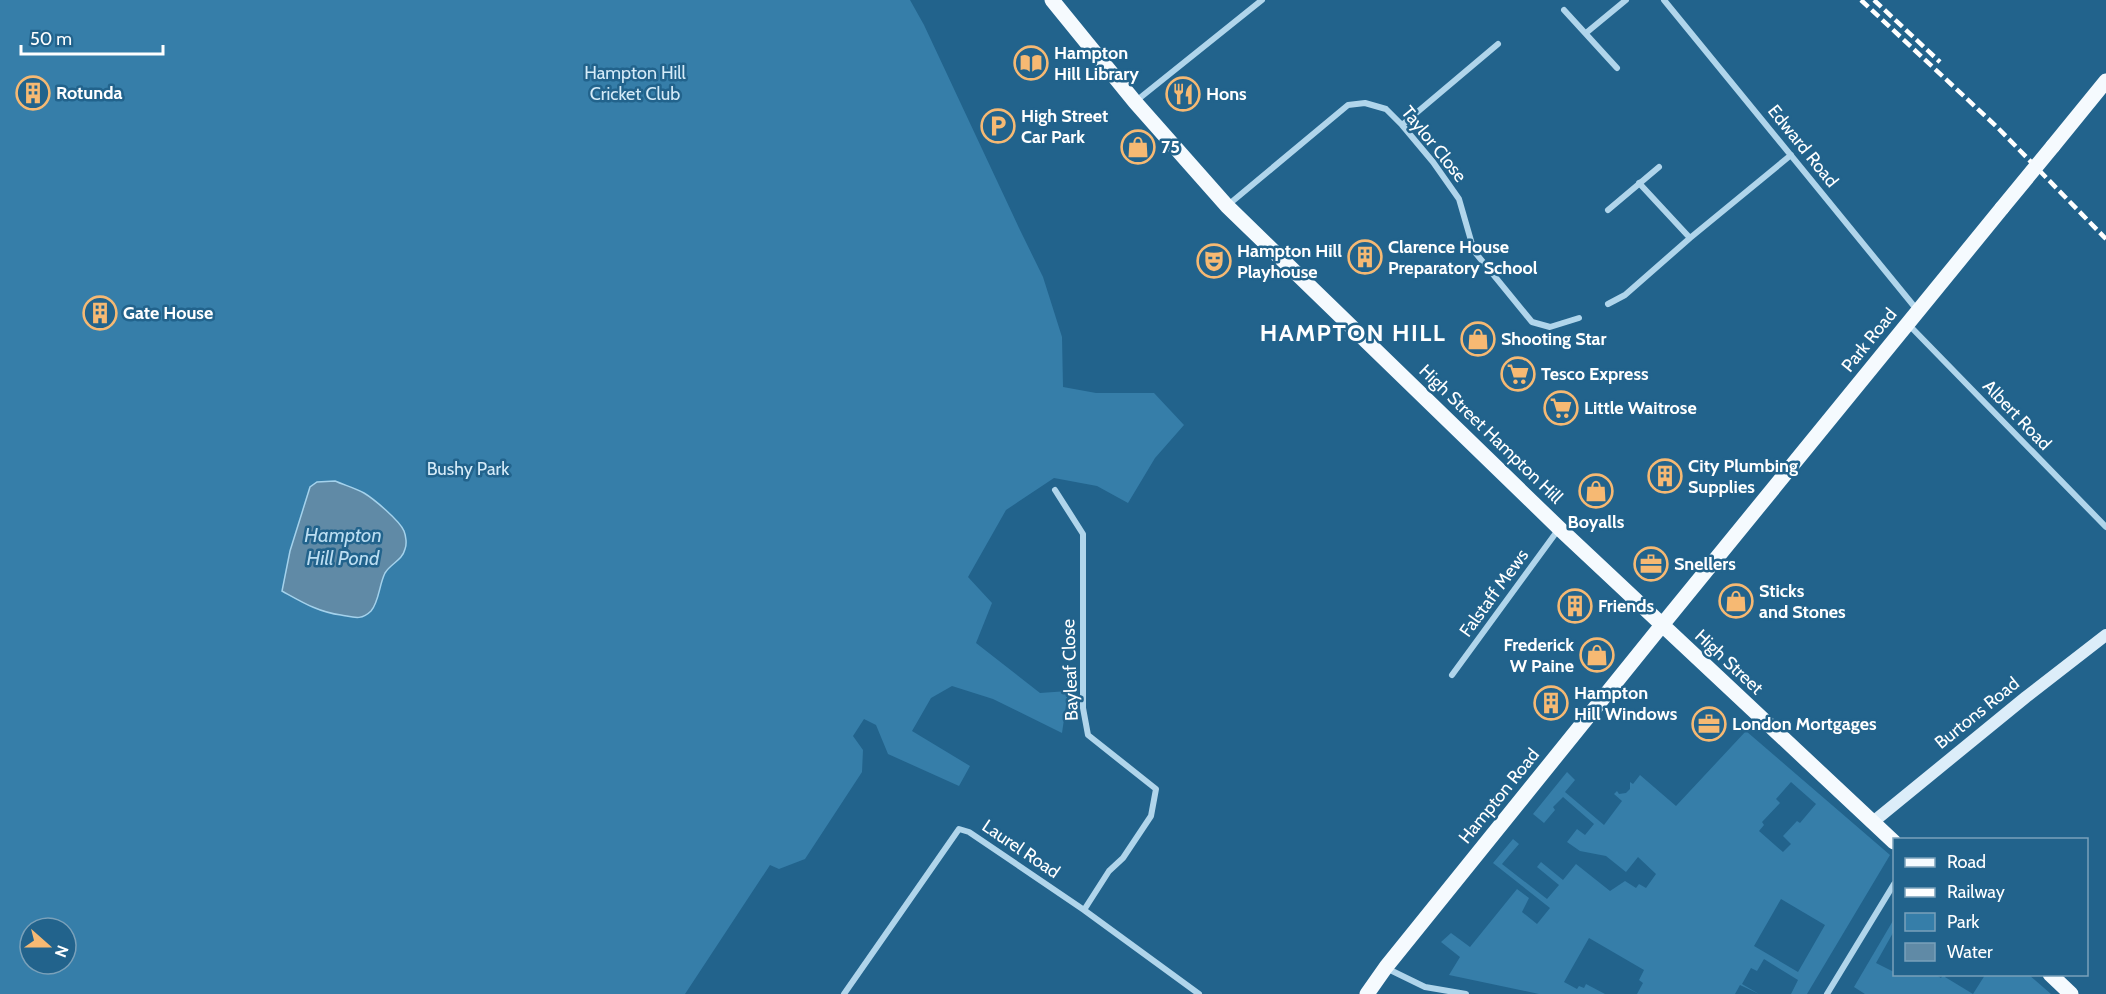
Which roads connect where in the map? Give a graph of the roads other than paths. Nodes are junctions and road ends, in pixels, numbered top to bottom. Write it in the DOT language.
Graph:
graph roads {
  1 [pos="1052,0"];
  2 [pos="1262,0"];
  3 [pos="1626,0"];
  4 [pos="1664,0"];
  5 [pos="1564,10"];
  6 [pos="1586,33"];
  7 [pos="1498,44"];
  8 [pos="1617,68"];
  9 [pos="2106,81"];
  10 [pos="1135,102"];
  11 [pos="1402,125"];
  12 [pos="1791,155"];
  13 [pos="1659,166"];
  14 [pos="1639,183"];
  15 [pos="1227,206"];
  16 [pos="1608,210"];
  17 [pos="1690,238"];
  18 [pos="1608,304"];
  19 [pos="1918,311"];
  20 [pos="1579,318"];
  21 [pos="1907,323"];
  22 [pos="1055,490"];
  23 [pos="2106,527"];
  24 [pos="1560,529"];
  25 [pos="1662,625"];
  26 [pos="2106,635"];
  27 [pos="1452,675"];
  28 [pos="1872,822"];
  29 [pos="1893,841"];
  30 [pos="1893,886"];
  31 [pos="1084,910"];
  32 [pos="1386,967"];
  33 [pos="2051,976"];
  34 [pos="844,994"];
  35 [pos="1199,994"];
  36 [pos="1367,994"];
  37 [pos="1466,994"];
  38 [pos="1827,994"];
  39 [pos="2071,994"];
  1 -- 10 [label="main road, High Street Hampton Hill"];
  2 -- 10 [label="street"];
  3 -- 6 [label="street"];
  4 -- 12 [label="street, Edward Road"];
  5 -- 6 [label="street"];
  6 -- 8 [label="street"];
  7 -- 11 [label="street"];
  9 -- 19 [label="main road, Park Road, bridge"];
  10 -- 15 [label="main road, High Street Hampton Hill"];
  11 -- 15 [label="street, Taylor Close"];
  11 -- 20 [label="street, Taylor Close"];
  12 -- 17 [label="street"];
  12 -- 19 [label="street, Edward Road"];
  13 -- 14 [label="street"];
  14 -- 16 [label="street"];
  14 -- 17 [label="street"];
  15 -- 24 [label="main road, High Street Hampton Hill"];
  17 -- 18 [label="street"];
  19 -- 21 [label="main road, Park Road"];
  21 -- 23 [label="street, Albert Road"];
  21 -- 25 [label="main road, Park Road"];
  22 -- 31 [label="street, Bayleaf Close"];
  24 -- 25 [label="main road, High Street"];
  24 -- 27 [label="street, Falstaff Mews"];
  25 -- 28 [label="main road, High Street"];
  25 -- 32 [label="main road, Hampton Road"];
  26 -- 28 [label="street, Burtons Road"];
  28 -- 29 [label="main road, High Street"];
  30 -- 38 [label="street"];
  31 -- 34 [label="street, Laurel Road"];
  31 -- 35 [label="street, Laurel Road"];
  32 -- 36 [label="main road, Hampton Road"];
  32 -- 37 [label="street"];
  33 -- 39 [label="main road"];
}
